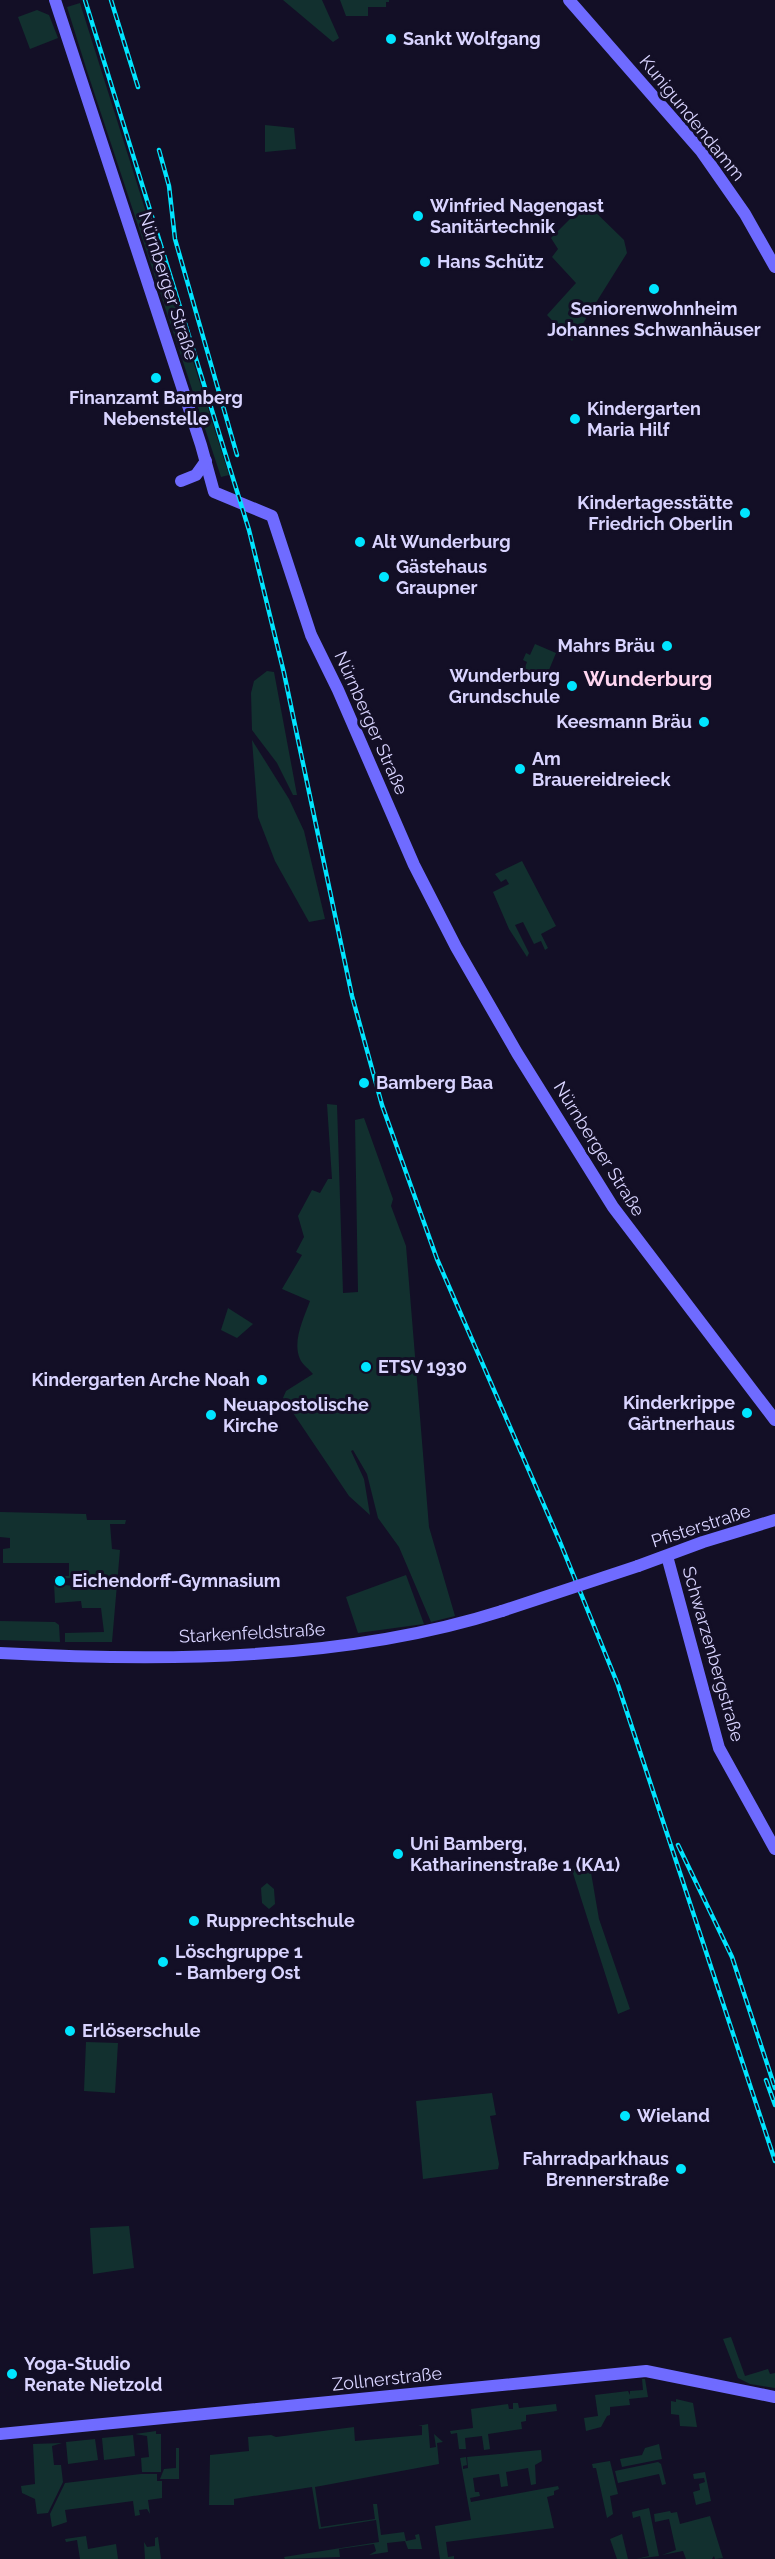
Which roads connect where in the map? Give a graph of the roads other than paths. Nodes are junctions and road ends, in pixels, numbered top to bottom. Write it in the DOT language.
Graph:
graph roads {
  1 [pos="55,0"];
  2 [pos="569,0"];
  3 [pos="775,267"];
  4 [pos="206,461"];
  5 [pos="181,482"];
  6 [pos="775,1420"];
  7 [pos="775,1521"];
  8 [pos="667,1556"];
  9 [pos="502,1611"];
  10 [pos="0,1653"];
  11 [pos="775,1849"];
  12 [pos="775,2397"];
  13 [pos="0,2434"];
  1 -- 4 [label="street, Nürnberger Straße"];
  2 -- 3 [label="street, Kunigundendamm"];
  4 -- 5 [label="street"];
  4 -- 6 [label="street, Nürnberger Straße"];
  7 -- 8 [label="street, Pfisterstraße"];
  8 -- 9 [label="street, Pfisterstraße, bridge"];
  8 -- 11 [label="street, Schwarzenbergstraße"];
  9 -- 10 [label="street, Starkenfeldstraße"];
  12 -- 13 [label="street, Zollnerstraße"];
}
